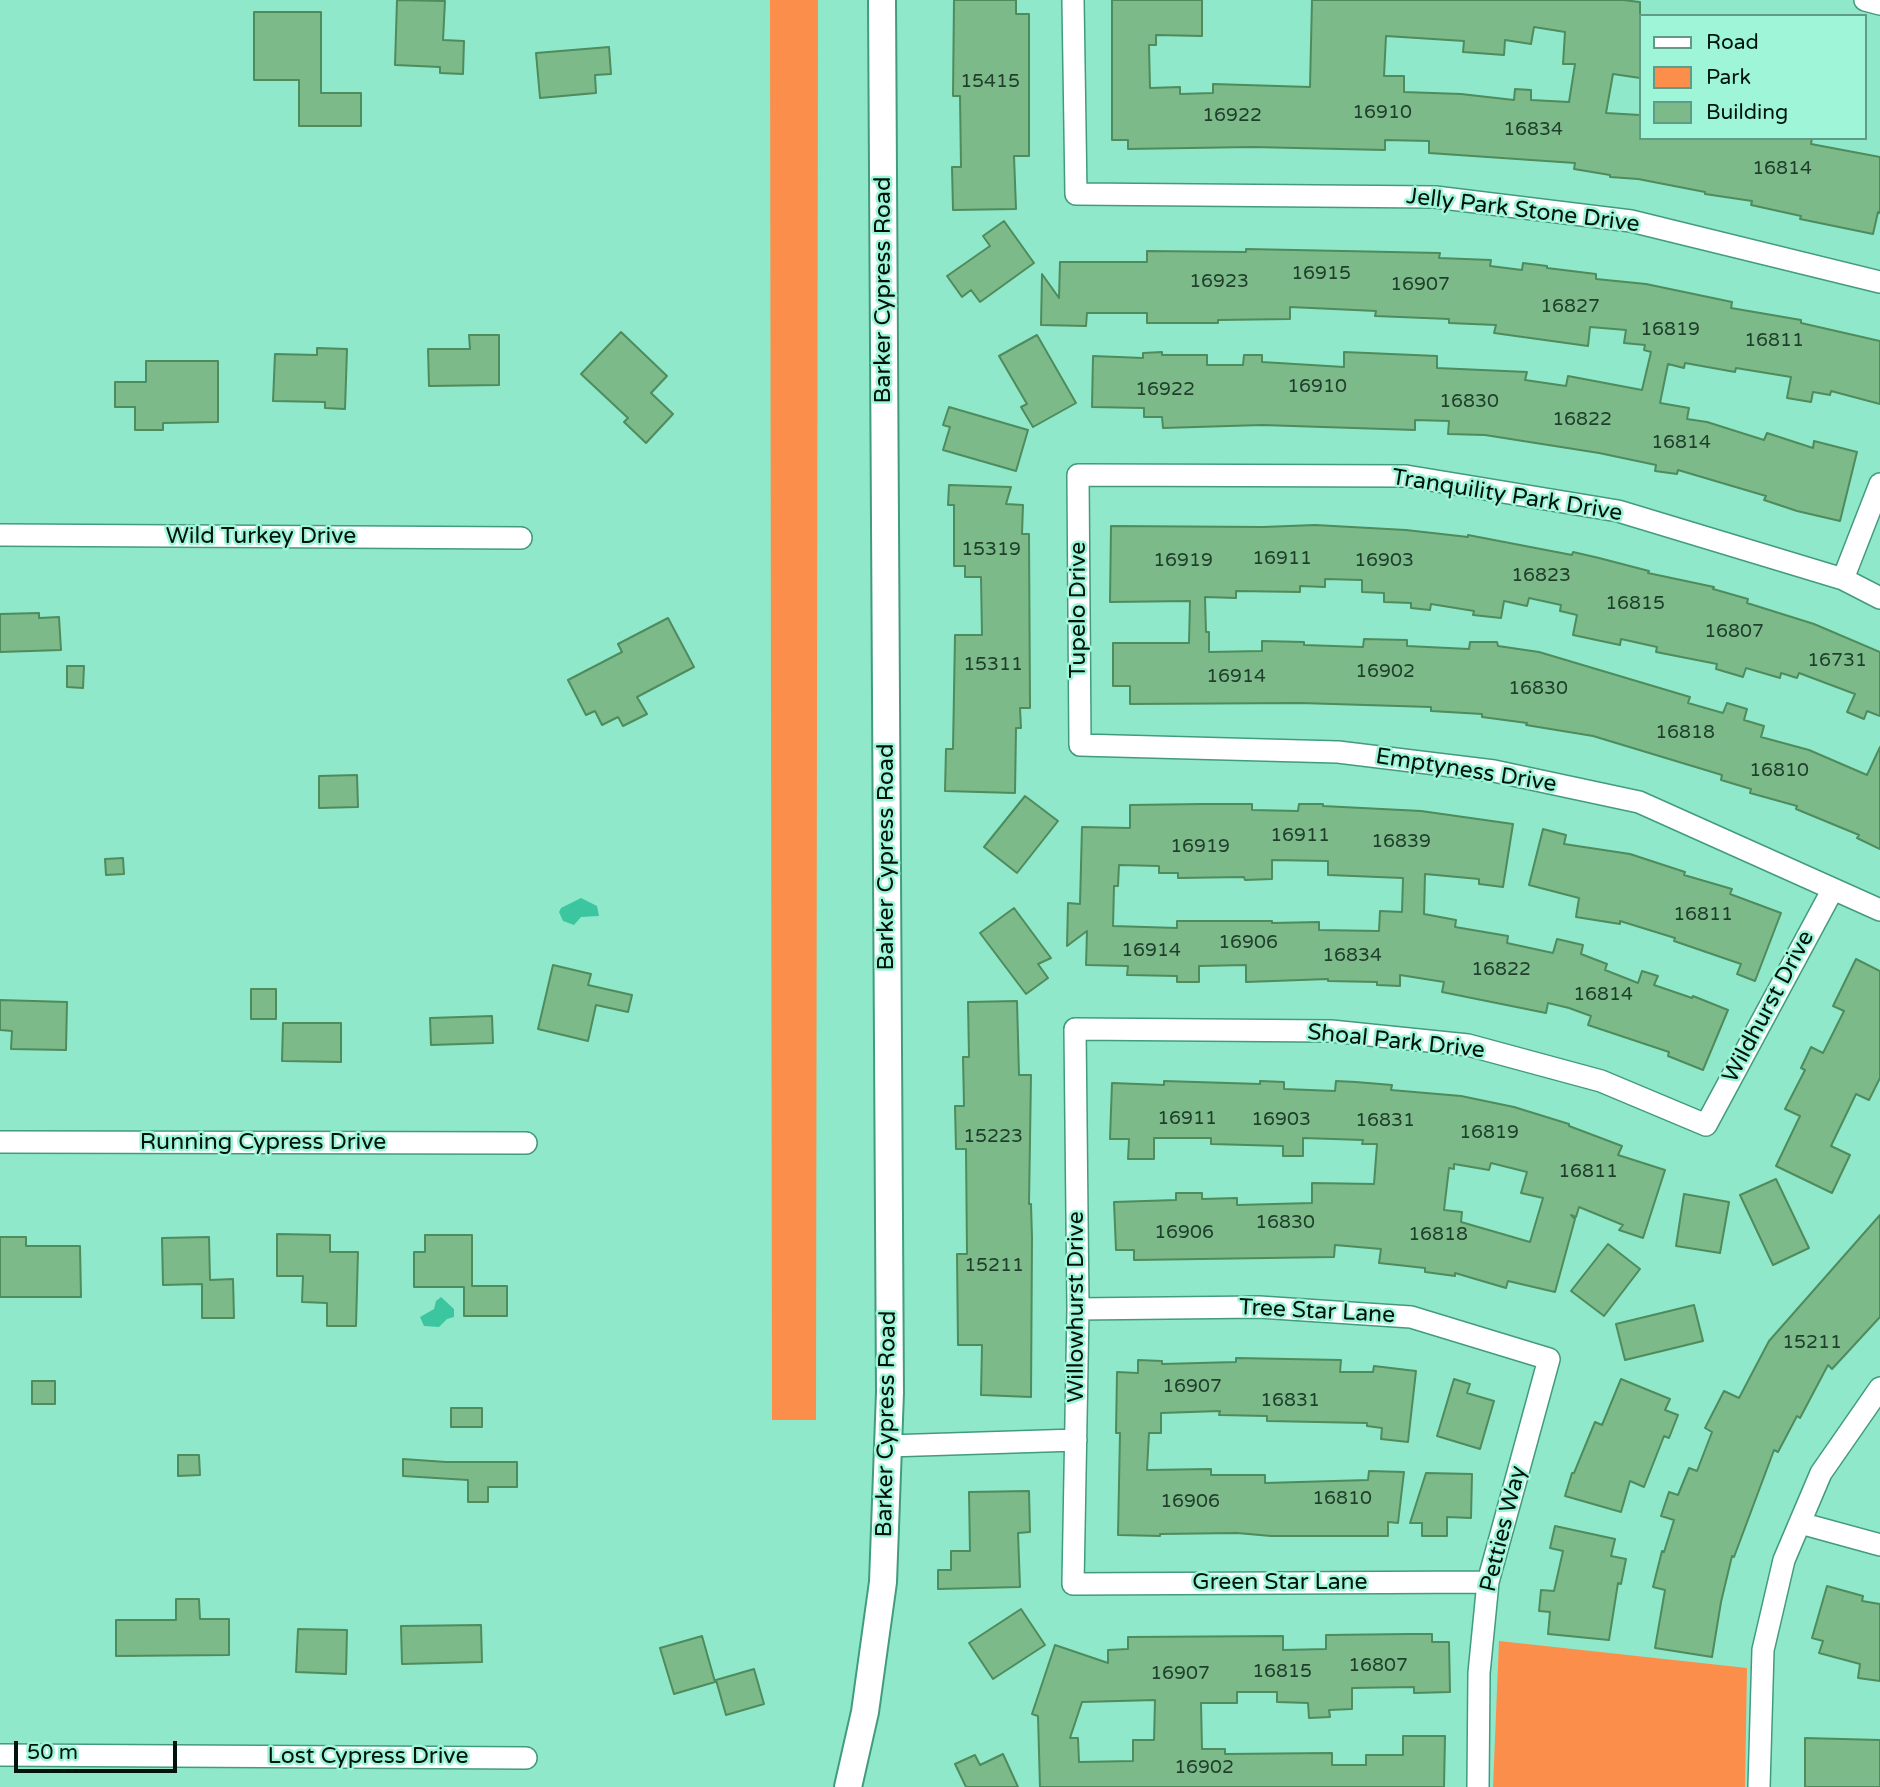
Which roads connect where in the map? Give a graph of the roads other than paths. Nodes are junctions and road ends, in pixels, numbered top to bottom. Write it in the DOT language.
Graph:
graph roads {
  1 [pos="883,0"];
  2 [pos="1073,0"];
  3 [pos="1865,0"];
  4 [pos="1880,4"];
  5 [pos="1880,282"];
  6 [pos="1078,475"];
  7 [pos="1880,484"];
  8 [pos="0,535"];
  9 [pos="521,538"];
  10 [pos="1843,579"];
  11 [pos="1880,597"];
  12 [pos="1080,745"];
  13 [pos="1832,889"];
  14 [pos="1880,910"];
  15 [pos="1075,1029"];
  16 [pos="1706,1125"];
  17 [pos="0,1142"];
  18 [pos="526,1143"];
  19 [pos="1078,1309"];
  20 [pos="1549,1359"];
  21 [pos="1880,1388"];
  22 [pos="1076,1440"];
  23 [pos="888,1446"];
  24 [pos="1800,1523"];
  25 [pos="1880,1545"];
  26 [pos="1488,1583"];
  27 [pos="1073,1584"];
  28 [pos="865,1712"];
  29 [pos="0,1755"];
  30 [pos="526,1758"];
  31 [pos="834,1787"];
  32 [pos="848,1787"];
  33 [pos="1478,1787"];
  34 [pos="1759,1787"];
  1 -- 23 [label="street, Barker Cypress Road"];
  2 -- 5 [label="street, Jelly Park Stone Drive"];
  3 -- 4 [label="street"];
  6 -- 10 [label="street, Tranquility Park Drive"];
  6 -- 12 [label="street, Tupelo Drive"];
  7 -- 10 [label="street"];
  8 -- 9 [label="street, Wild Turkey Drive"];
  10 -- 11 [label="street, Tranquility Park Drive"];
  12 -- 13 [label="street, Emptyness Drive"];
  13 -- 14 [label="street, Emptyness Drive"];
  13 -- 16 [label="street, Wildhurst Drive"];
  15 -- 16 [label="street, Shoal Park Drive"];
  15 -- 19 [label="street, Willowhurst Drive"];
  17 -- 18 [label="street, Running Cypress Drive"];
  19 -- 20 [label="street, Tree Star Lane"];
  19 -- 22 [label="street, Willowhurst Drive"];
  20 -- 26 [label="street, Petties Way"];
  21 -- 24 [label="street"];
  22 -- 23 [label="street"];
  22 -- 27 [label="street, Willowhurst Drive"];
  23 -- 28 [label="street, Barker Cypress Road"];
  24 -- 25 [label="street"];
  24 -- 34 [label="street"];
  26 -- 27 [label="street, Green Star Lane"];
  26 -- 33 [label="street, Petties Way"];
  28 -- 31 [label="street, Barker Cypress Road"];
  28 -- 32 [label="street, Barker Cypress Road"];
  29 -- 30 [label="street, Lost Cypress Drive"];
}
